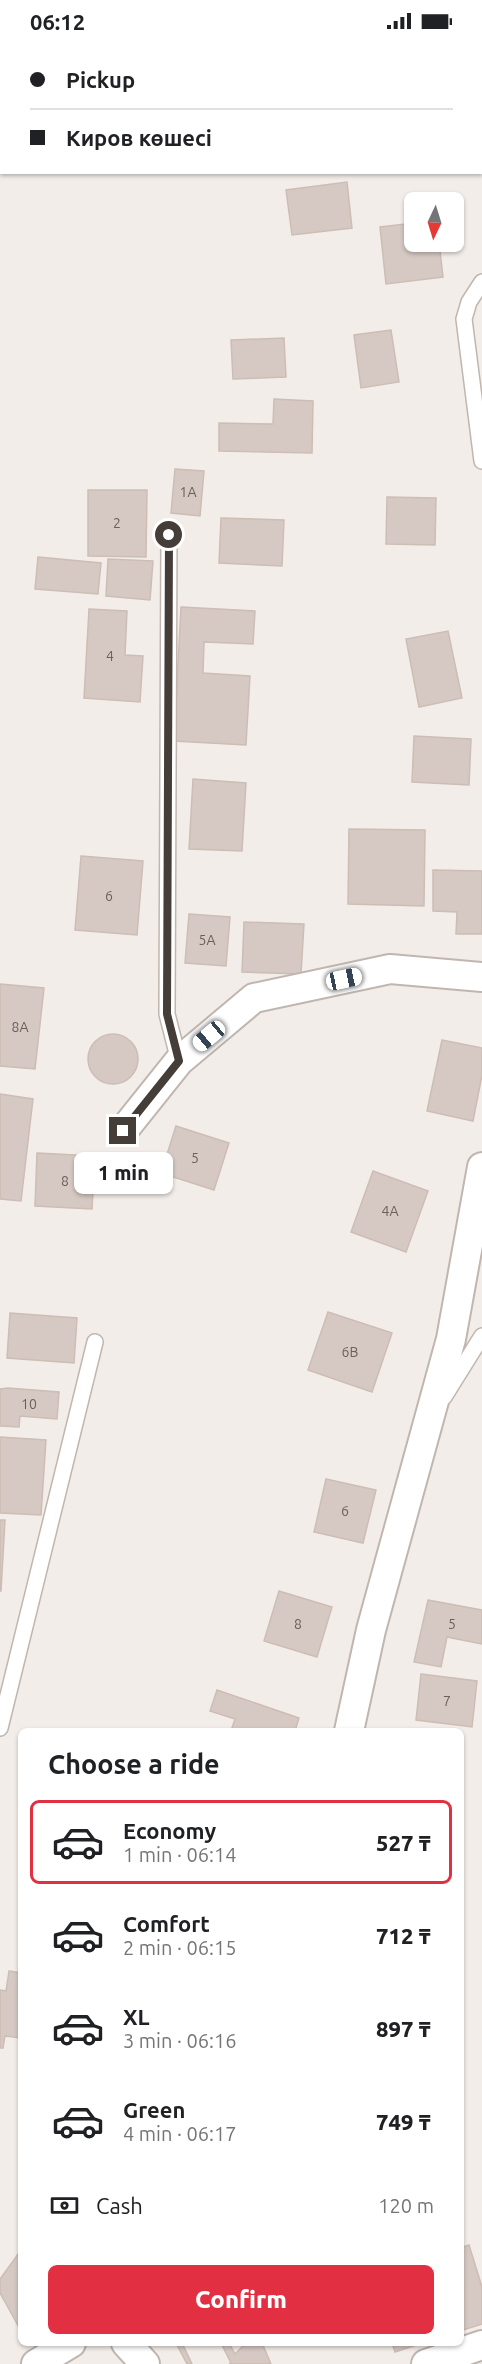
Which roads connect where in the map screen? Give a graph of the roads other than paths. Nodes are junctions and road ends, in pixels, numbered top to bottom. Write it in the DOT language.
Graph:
graph roads {
  1 [pos="482,282"];
  2 [pos="482,461"];
  3 [pos="169,535"];
  4 [pos="482,977"];
  5 [pos="179,1061"];
  6 [pos="123,1131"];
  7 [pos="482,1167"];
  8 [pos="482,1336"];
  9 [pos="95,1342"];
  10 [pos="427,1425"];
  11 [pos="0,1728"];
  12 [pos="350,1728"];
  13 [pos="482,2345"];
  14 [pos="66,2346"];
  15 [pos="129,2346"];
  16 [pos="36,2364"];
  17 [pos="145,2364"];
  18 [pos="426,2364"];
  1 -- 2 [label="lane"];
  3 -- 5 [label="lane"];
  4 -- 5 [label="street"];
  5 -- 6 [label="street"];
  7 -- 10 [label="street"];
  8 -- 10 [label="lane"];
  9 -- 11 [label="lane"];
  10 -- 12 [label="street"];
  13 -- 18 [label="street"];
  14 -- 16 [label="street"];
  15 -- 17 [label="street"];
}
